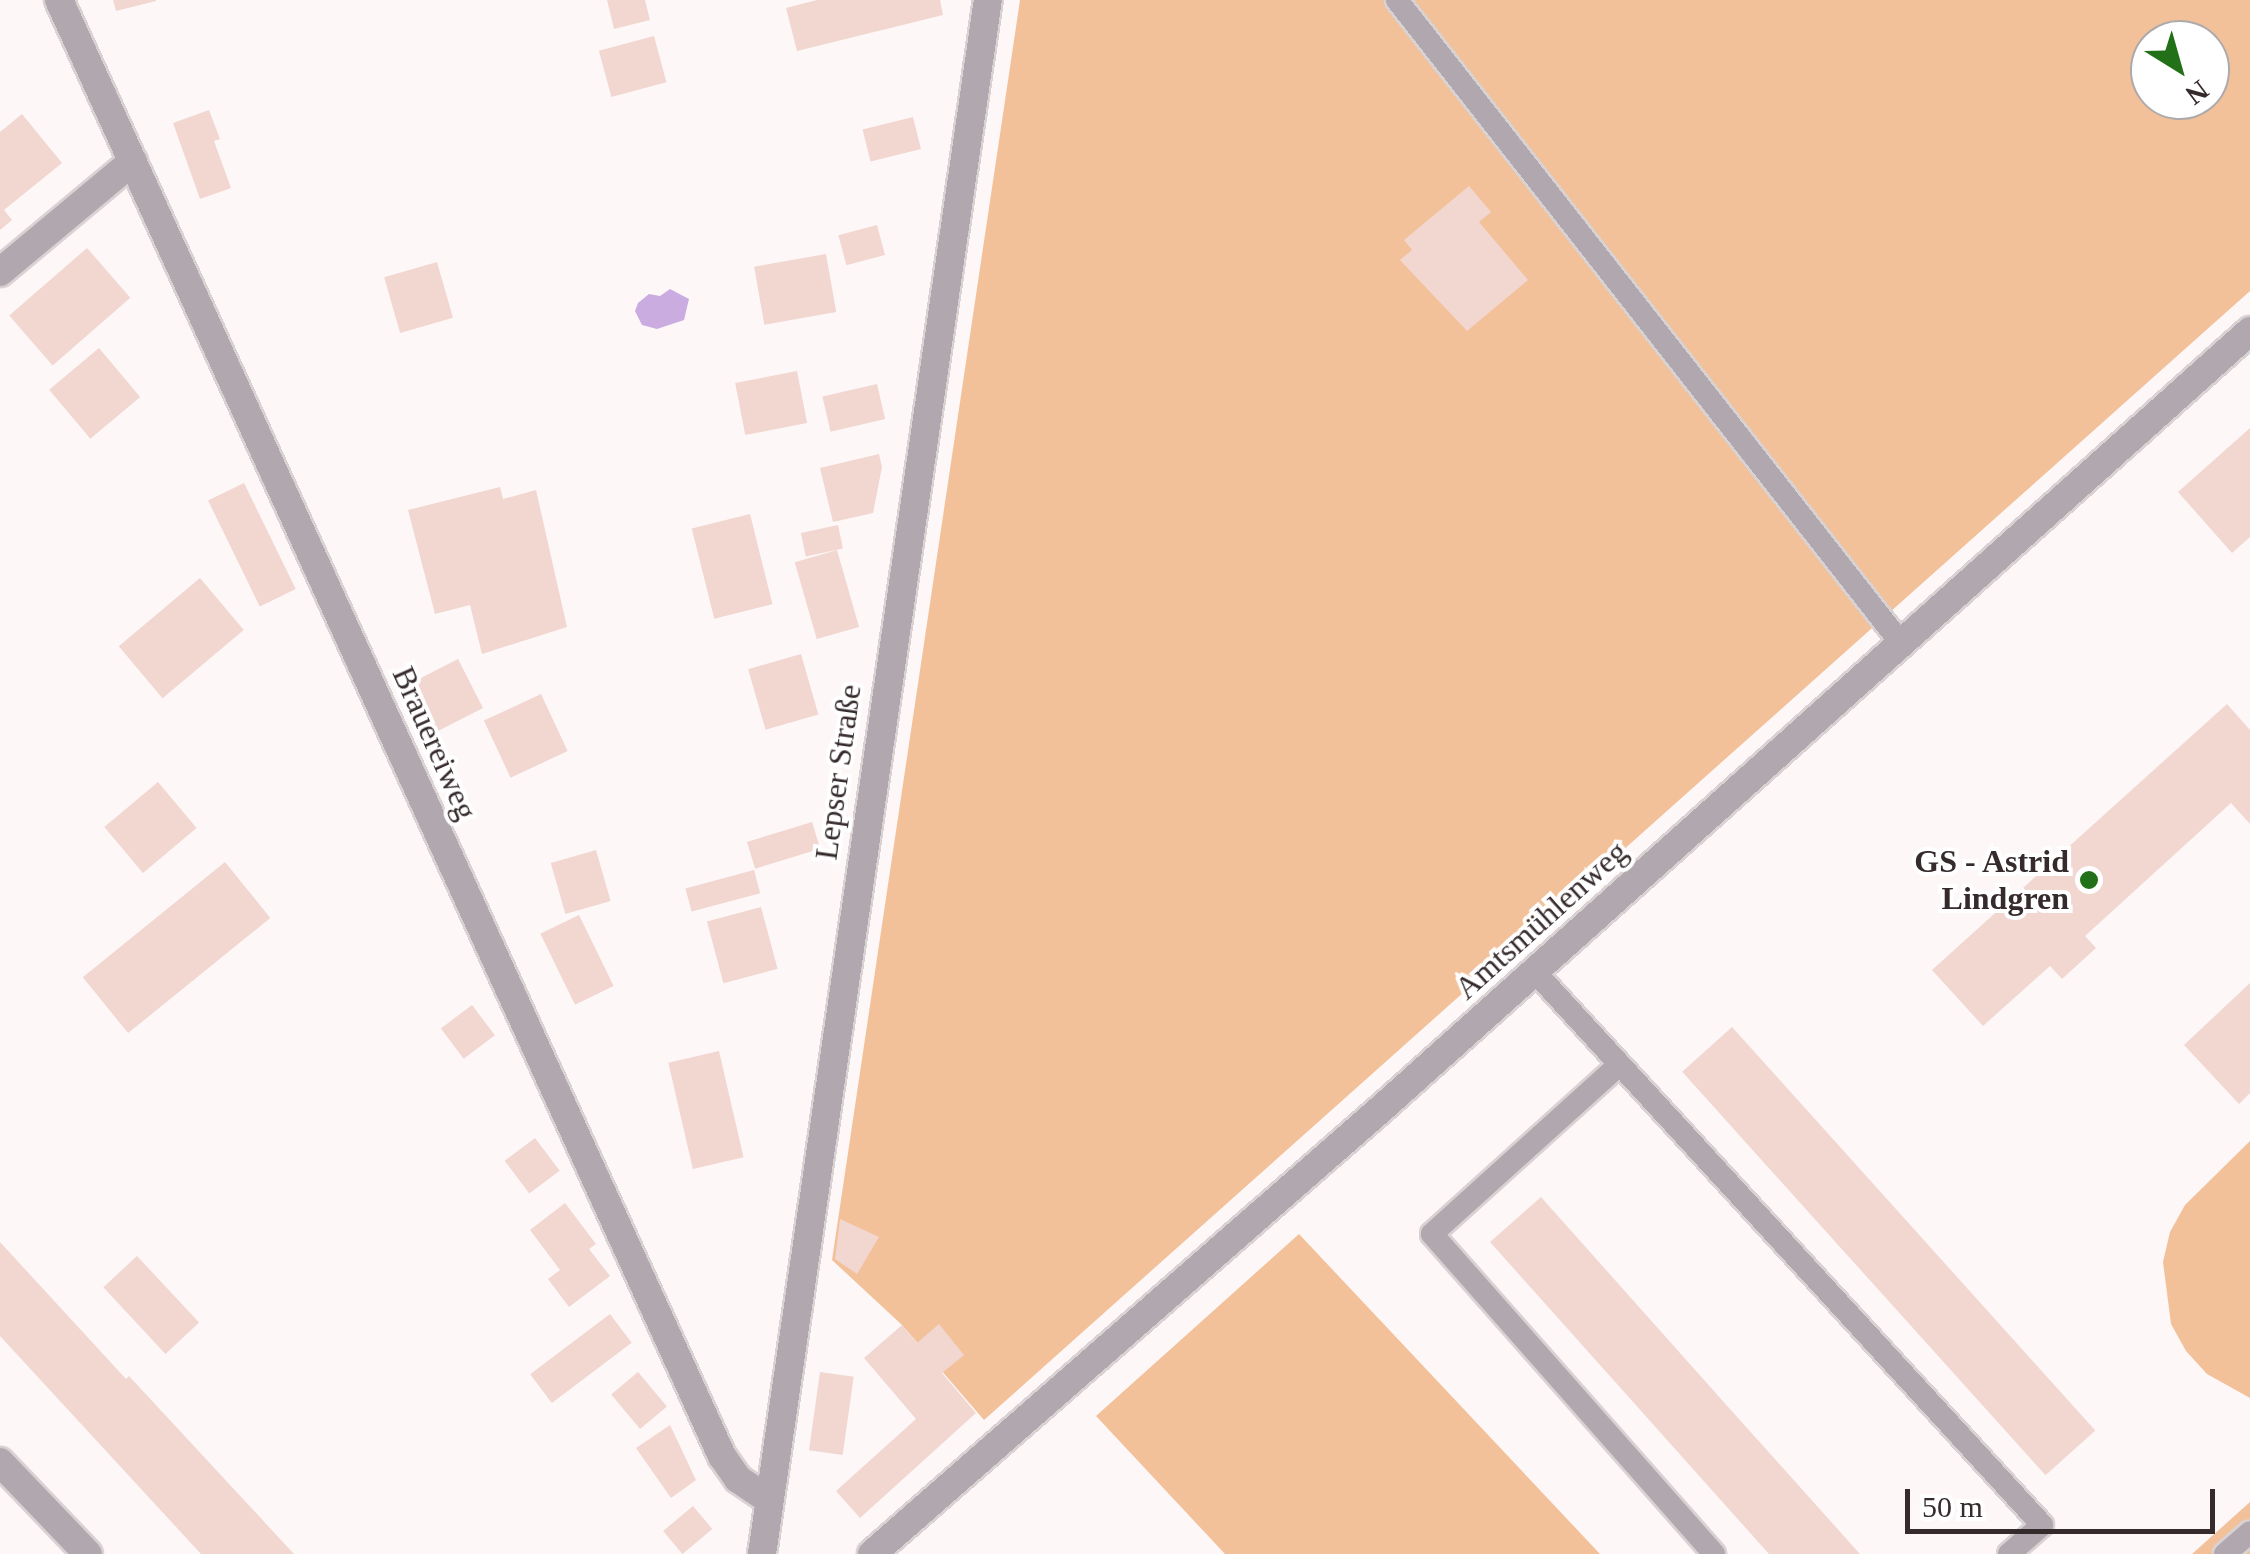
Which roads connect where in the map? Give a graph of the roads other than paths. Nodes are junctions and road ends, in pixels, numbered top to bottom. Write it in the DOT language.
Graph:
graph roads {
  1 [pos="59,0"];
  2 [pos="988,0"];
  3 [pos="1397,0"];
  4 [pos="133,161"];
  5 [pos="0,272"];
  6 [pos="2250,332"];
  7 [pos="1900,642"];
  8 [pos="1535,972"];
  9 [pos="1618,1065"];
  10 [pos="0,1462"];
  11 [pos="768,1500"];
  12 [pos="2250,1532"];
  13 [pos="876,1553"];
  14 [pos="88,1554"];
  15 [pos="762,1554"];
  16 [pos="1714,1554"];
  17 [pos="2008,1554"];
  18 [pos="2225,1554"];
  1 -- 4 [label="street, Brauereiweg"];
  2 -- 11 [label="street, Lepser Straße"];
  3 -- 7 [label="lane"];
  4 -- 5 [label="street"];
  4 -- 11 [label="street, Brauereiweg"];
  6 -- 7 [label="street, Amtsmühlenweg"];
  7 -- 8 [label="street, Amtsmühlenweg"];
  8 -- 9 [label="lane"];
  8 -- 13 [label="street, Amtsmühlenweg"];
  9 -- 16 [label="lane"];
  9 -- 17 [label="lane"];
  10 -- 14 [label="street"];
  11 -- 15 [label="street, Lepser Straße"];
  12 -- 18 [label="lane"];
}
